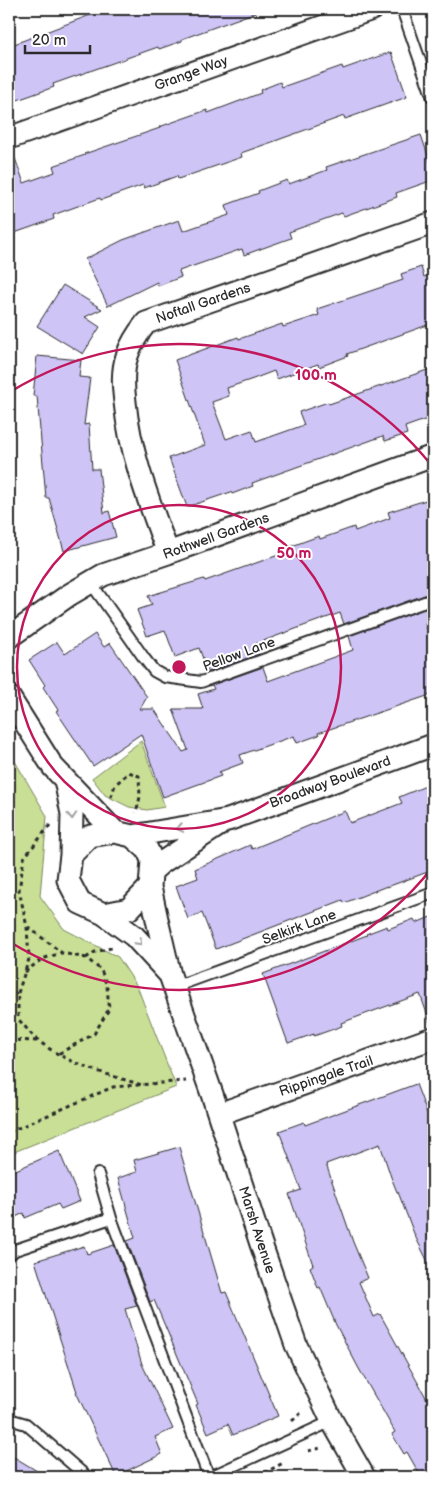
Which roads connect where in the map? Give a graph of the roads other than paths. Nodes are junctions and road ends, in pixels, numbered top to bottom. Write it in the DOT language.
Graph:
graph roads {
  1 [pos="372,9"];
  2 [pos="402,9"];
  3 [pos="433,98"];
  4 [pos="9,138"];
  5 [pos="433,223"];
  6 [pos="433,456"];
  7 [pos="168,553"];
  8 [pos="91,583"];
  9 [pos="433,599"];
  10 [pos="9,637"];
  11 [pos="9,697"];
  12 [pos="433,745"];
  13 [pos="64,778"];
  14 [pos="228,820"];
  15 [pos="124,834"];
  16 [pos="71,855"];
  17 [pos="151,879"];
  18 [pos="433,893"];
  19 [pos="104,914"];
  20 [pos="172,981"];
  21 [pos="432,1043"];
  22 [pos="219,1114"];
  23 [pos="98,1174"];
  24 [pos="110,1218"];
  25 [pos="9,1255"];
  26 [pos="9,1419"];
  27 [pos="332,1421"];
  28 [pos="87,1477"];
  29 [pos="210,1477"];
  30 [pos="364,1477"];
  1 -- 4 [label="street, Grange Way"];
  2 -- 3 [label="lane"];
  5 -- 7 [label="street, Noftall Gardens"];
  6 -- 7 [label="street, Rothwell Gardens"];
  7 -- 8 [label="street, Rothwell Gardens"];
  8 -- 9 [label="lane, Pellow Lane"];
  8 -- 10 [label="street, Rothwell Gardens"];
  11 -- 13 [label="street"];
  12 -- 14 [label="street, Broadway Boulevard"];
  13 -- 15 [label="street"];
  13 -- 16 [label="street, one-way"];
  14 -- 15 [label="street, Broadway Boulevard, one-way"];
  14 -- 17 [label="street, Broadway Boulevard"];
  15 -- 16 [label="street"];
  15 -- 17 [label="street"];
  16 -- 19 [label="street"];
  17 -- 19 [label="street"];
  17 -- 20 [label="street, Marsh Avenue"];
  18 -- 20 [label="lane, Selkirk Lane"];
  19 -- 20 [label="street, Marsh Avenue, one-way"];
  20 -- 22 [label="street, Marsh Avenue"];
  21 -- 22 [label="street, Rippingale Trail"];
  22 -- 27 [label="street, Marsh Avenue"];
  23 -- 24 [label="lane"];
  24 -- 25 [label="lane"];
  24 -- 29 [label="lane"];
  26 -- 28 [label="lane"];
  27 -- 29 [label="lane"];
  27 -- 30 [label="street, Marsh Avenue"];
}
